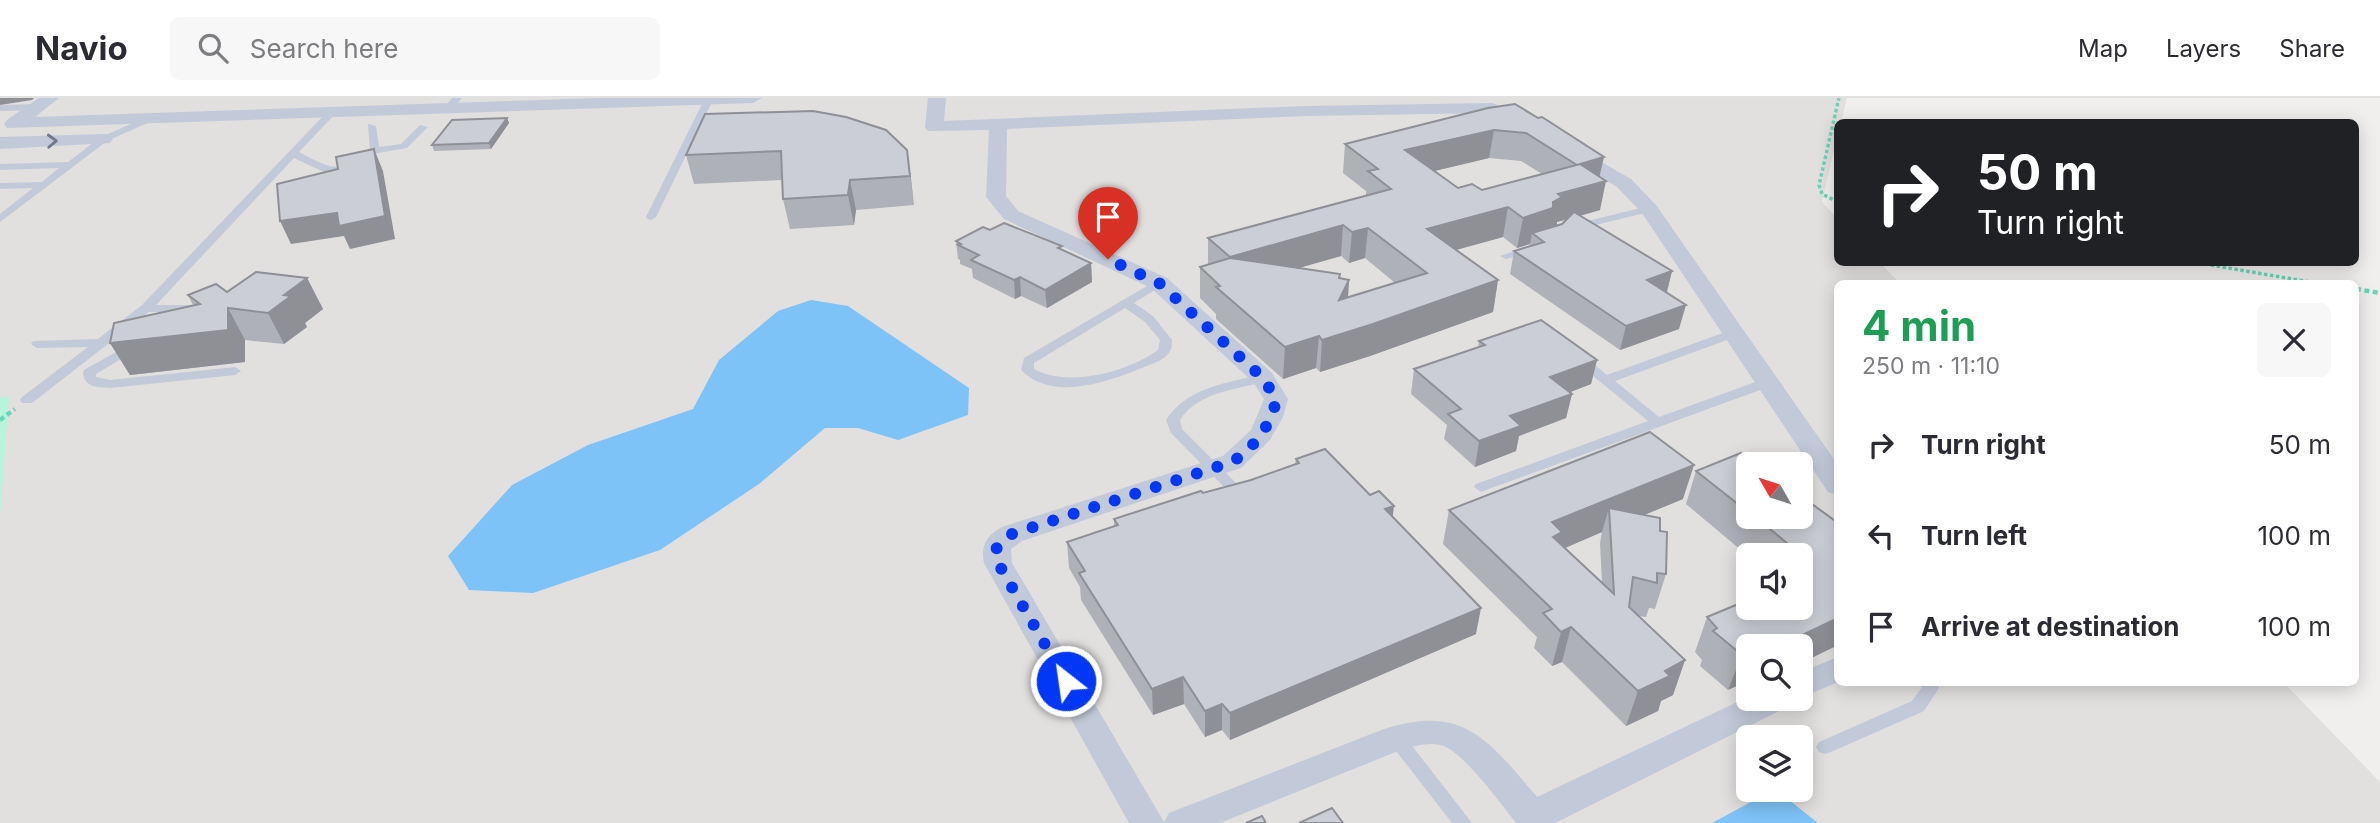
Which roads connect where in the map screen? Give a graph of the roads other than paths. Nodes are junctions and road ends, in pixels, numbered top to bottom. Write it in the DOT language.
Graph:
graph roads {
  1 [pos="347,98"];
  2 [pos="753,98"];
  3 [pos="937,98"];
  4 [pos="708,100"];
  5 [pos="44,102"];
  6 [pos="1488,103"];
  7 [pos="453,104"];
  8 [pos="0,108"];
  9 [pos="331,113"];
  10 [pos="1514,118"];
  11 [pos="149,119"];
  12 [pos="998,124"];
  13 [pos="371,126"];
  14 [pos="5,127"];
  15 [pos="423,127"];
  16 [pos="104,139"];
  17 [pos="1556,142"];
  18 [pos="0,143"];
  19 [pos="375,151"];
  20 [pos="295,154"];
  21 [pos="70,165"];
  22 [pos="0,167"];
  23 [pos="44,185"];
  24 [pos="0,186"];
  25 [pos="21,202"];
  26 [pos="0,203"];
  27 [pos="1649,209"];
  28 [pos="651,217"];
  29 [pos="0,219"];
  30 [pos="1560,231"];
  31 [pos="1541,246"];
  32 [pos="1506,256"];
  33 [pos="1159,283"];
  34 [pos="1126,303"];
  35 [pos="146,308"];
  36 [pos="187,324"];
  37 [pos="1731,334"];
  38 [pos="145,342"];
  39 [pos="103,343"];
  40 [pos="37,344"];
  41 [pos="1575,355"];
  42 [pos="235,371"];
  43 [pos="1263,378"];
  44 [pos="1605,380"];
  45 [pos="1766,383"];
  46 [pos="27,400"];
  47 [pos="1658,423"];
  48 [pos="1213,469"];
  49 [pos="1834,480"];
  50 [pos="1481,487"];
  51 [pos="1240,495"];
  52 [pos="1834,671"];
  53 [pos="1813,681"];
  54 [pos="1930,686"];
  55 [pos="1750,711"];
  56 [pos="1396,738"];
  57 [pos="1825,747"];
  58 [pos="1534,819"];
  59 [pos="1147,823"];
  60 [pos="1181,823"];
  61 [pos="1463,823"];
  1 -- 9 [label="street"];
  2 -- 4 [label="street"];
  3 -- 12 [label="street"];
  4 -- 7 [label="street"];
  4 -- 28 [label="lane"];
  5 -- 8 [label="lane"];
  5 -- 14 [label="street"];
  6 -- 10 [label="street"];
  6 -- 12 [label="street"];
  7 -- 9 [label="street"];
  9 -- 11 [label="street"];
  9 -- 20 [label="lane"];
  11 -- 14 [label="street"];
  11 -- 16 [label="lane"];
  12 -- 33 [label="street"];
  13 -- 19 [label="lane"];
  15 -- 19 [label="lane"];
  18 -- 16 [label="street, one-way"];
  16 -- 21 [label="lane"];
  17 -- 27 [label="street"];
  19 -- 20 [label="lane"];
  20 -- 35 [label="lane"];
  21 -- 22 [label="lane"];
  21 -- 23 [label="lane"];
  23 -- 24 [label="lane"];
  23 -- 25 [label="lane"];
  25 -- 26 [label="lane"];
  25 -- 29 [label="lane"];
  27 -- 30 [label="lane"];
  27 -- 37 [label="street"];
  31 -- 32 [label="lane"];
  33 -- 34 [label="lane"];
  33 -- 43 [label="street"];
  34 -- 34 [label="lane"];
  35 -- 36 [label="lane"];
  35 -- 39 [label="lane"];
  37 -- 44 [label="lane"];
  37 -- 45 [label="street"];
  38 -- 42 [label="lane"];
  39 -- 40 [label="lane"];
  39 -- 46 [label="lane"];
  41 -- 44 [label="lane"];
  43 -- 48 [label="street"];
  43 -- 48 [label="lane"];
  44 -- 47 [label="lane"];
  45 -- 47 [label="lane"];
  45 -- 49 [label="street"];
  47 -- 50 [label="lane"];
  48 -- 51 [label="lane"];
  48 -- 59 [label="street"];
  52 -- 53 [label="street"];
  54 -- 57 [label="lane"];
  55 -- 58 [label="street"];
  56 -- 58 [label="street"];
  56 -- 60 [label="street"];
  56 -- 61 [label="lane"];
}
